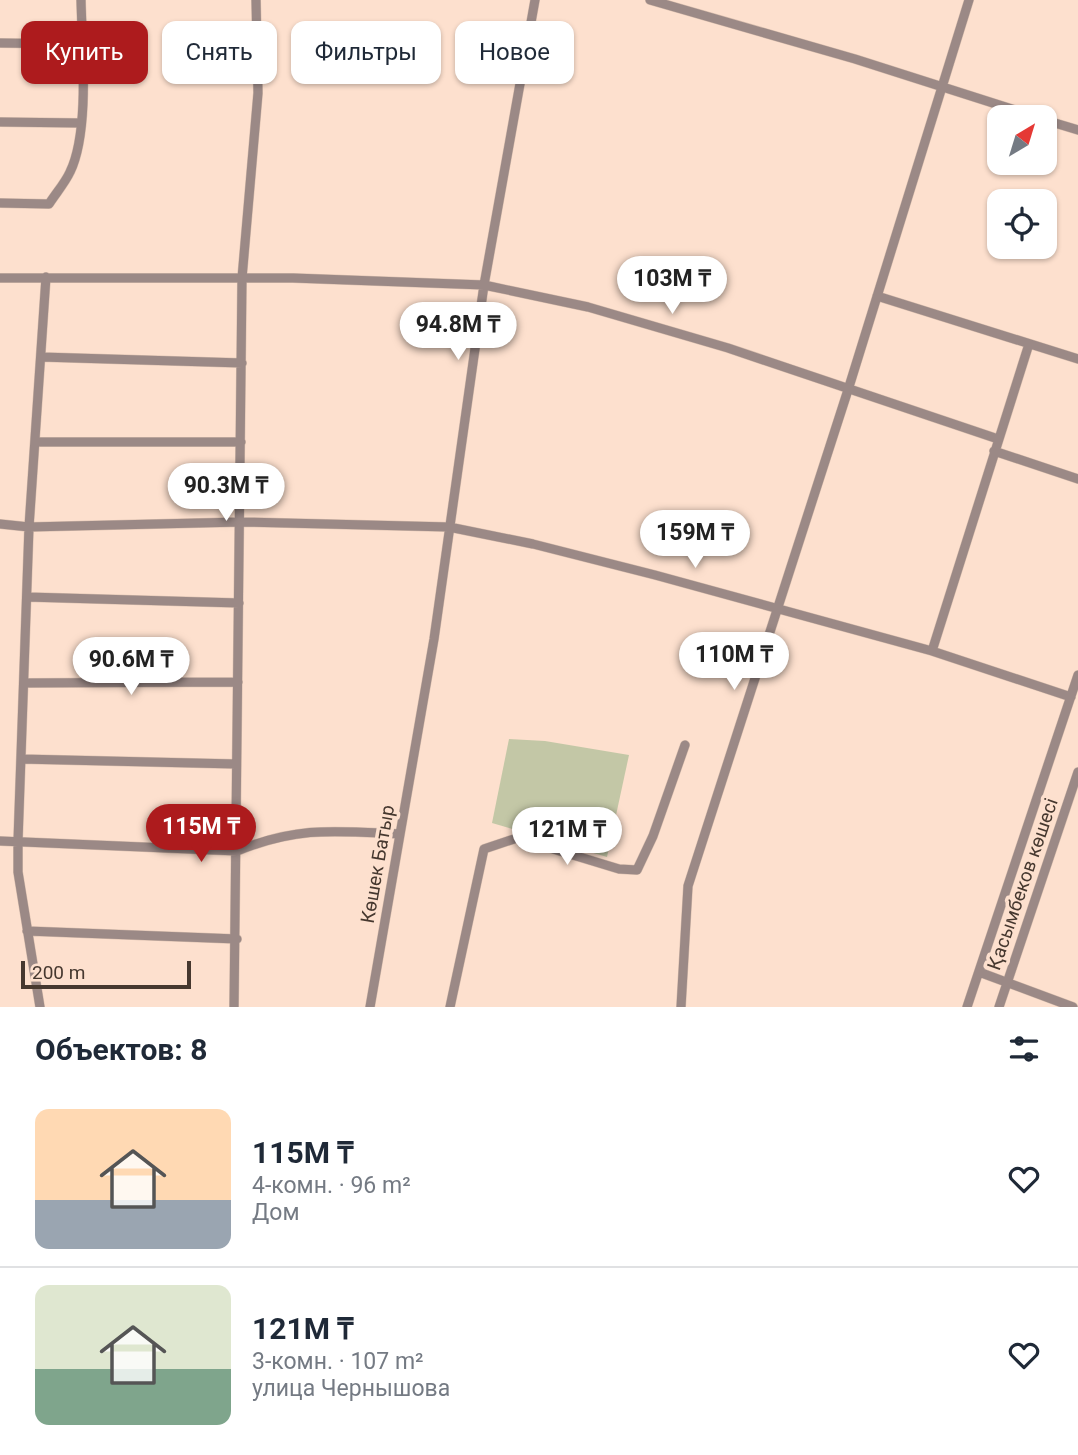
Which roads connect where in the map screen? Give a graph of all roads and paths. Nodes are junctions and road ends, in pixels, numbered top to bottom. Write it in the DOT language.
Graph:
graph roads {
  1 [pos="81,0"];
  2 [pos="256,0"];
  3 [pos="535,0"];
  4 [pos="650,0"];
  5 [pos="969,0"];
  6 [pos="81,21"];
  7 [pos="0,43"];
  8 [pos="21,43"];
  9 [pos="81,84"];
  10 [pos="941,87"];
  11 [pos="999,105"];
  12 [pos="0,122"];
  13 [pos="80,123"];
  14 [pos="1057,124"];
  15 [pos="1078,130"];
  16 [pos="0,203"];
  17 [pos="46,277"];
  18 [pos="0,278"];
  19 [pos="242,278"];
  20 [pos="484,285"];
  21 [pos="877,296"];
  22 [pos="1029,344"];
  23 [pos="41,357"];
  24 [pos="1078,359"];
  25 [pos="242,363"];
  26 [pos="848,390"];
  27 [pos="998,439"];
  28 [pos="35,442"];
  29 [pos="241,442"];
  30 [pos="994,451"];
  31 [pos="1078,479"];
  32 [pos="241,522"];
  33 [pos="0,524"];
  34 [pos="29,527"];
  35 [pos="449,527"];
  36 [pos="27,597"];
  37 [pos="239,603"];
  38 [pos="776,610"];
  39 [pos="932,652"];
  40 [pos="1078,675"];
  41 [pos="237,682"];
  42 [pos="24,683"];
  43 [pos="1071,697"];
  44 [pos="685,746"];
  45 [pos="21,760"];
  46 [pos="236,764"];
  47 [pos="1078,772"];
  48 [pos="1075,792"];
  49 [pos="400,834"];
  50 [pos="0,841"];
  51 [pos="18,841"];
  52 [pos="237,851"];
  53 [pos="27,931"];
  54 [pos="237,939"];
  55 [pos="979,972"];
  56 [pos="1007,983"];
  57 [pos="40,1007"];
  58 [pos="234,1007"];
  59 [pos="370,1007"];
  60 [pos="450,1007"];
  61 [pos="681,1007"];
  62 [pos="967,1007"];
  63 [pos="999,1007"];
  64 [pos="1073,1007"];
  1 -- 6 [label="street"];
  2 -- 19 [label="street"];
  3 -- 20 [label="street, Көшек Батыр"];
  4 -- 10 [label="street"];
  5 -- 10 [label="street"];
  7 -- 8 [label="street"];
  9 -- 13 [label="street"];
  10 -- 11 [label="street"];
  10 -- 21 [label="street"];
  12 -- 13 [label="street"];
  13 -- 16 [label="street"];
  14 -- 15 [label="street"];
  17 -- 18 [label="street"];
  17 -- 19 [label="street"];
  17 -- 23 [label="street"];
  19 -- 20 [label="street"];
  19 -- 25 [label="street"];
  20 -- 26 [label="street"];
  20 -- 35 [label="street, Көшек Батыр"];
  21 -- 22 [label="street"];
  21 -- 26 [label="street"];
  22 -- 24 [label="street"];
  22 -- 27 [label="street"];
  23 -- 25 [label="street"];
  23 -- 28 [label="street"];
  25 -- 29 [label="street"];
  26 -- 27 [label="street"];
  26 -- 38 [label="street"];
  27 -- 30 [label="street"];
  28 -- 29 [label="street"];
  28 -- 34 [label="street"];
  29 -- 32 [label="street"];
  30 -- 31 [label="street"];
  30 -- 39 [label="street"];
  32 -- 34 [label="street"];
  32 -- 35 [label="street"];
  32 -- 37 [label="street"];
  33 -- 34 [label="street"];
  34 -- 36 [label="street"];
  35 -- 38 [label="street"];
  35 -- 49 [label="street, Көшек Батыр"];
  36 -- 37 [label="street"];
  36 -- 42 [label="street"];
  37 -- 41 [label="street"];
  38 -- 39 [label="street"];
  38 -- 61 [label="street"];
  39 -- 43 [label="street"];
  40 -- 43 [label="street"];
  41 -- 42 [label="street"];
  41 -- 46 [label="street"];
  42 -- 45 [label="street"];
  43 -- 55 [label="street"];
  44 -- 60 [label="street"];
  45 -- 46 [label="street"];
  45 -- 51 [label="street"];
  46 -- 52 [label="street"];
  47 -- 48 [label="street, Қасымбеков көшесі"];
  48 -- 56 [label="street, Қасымбеков көшесі"];
  49 -- 52 [label="street"];
  49 -- 59 [label="street, Көшек Батыр"];
  50 -- 51 [label="street"];
  51 -- 52 [label="street"];
  51 -- 53 [label="street"];
  52 -- 54 [label="street"];
  53 -- 54 [label="street"];
  53 -- 57 [label="street"];
  54 -- 58 [label="street"];
  55 -- 56 [label="street"];
  55 -- 62 [label="street"];
  56 -- 63 [label="street, Қасымбеков көшесі"];
  56 -- 64 [label="street"];
}
